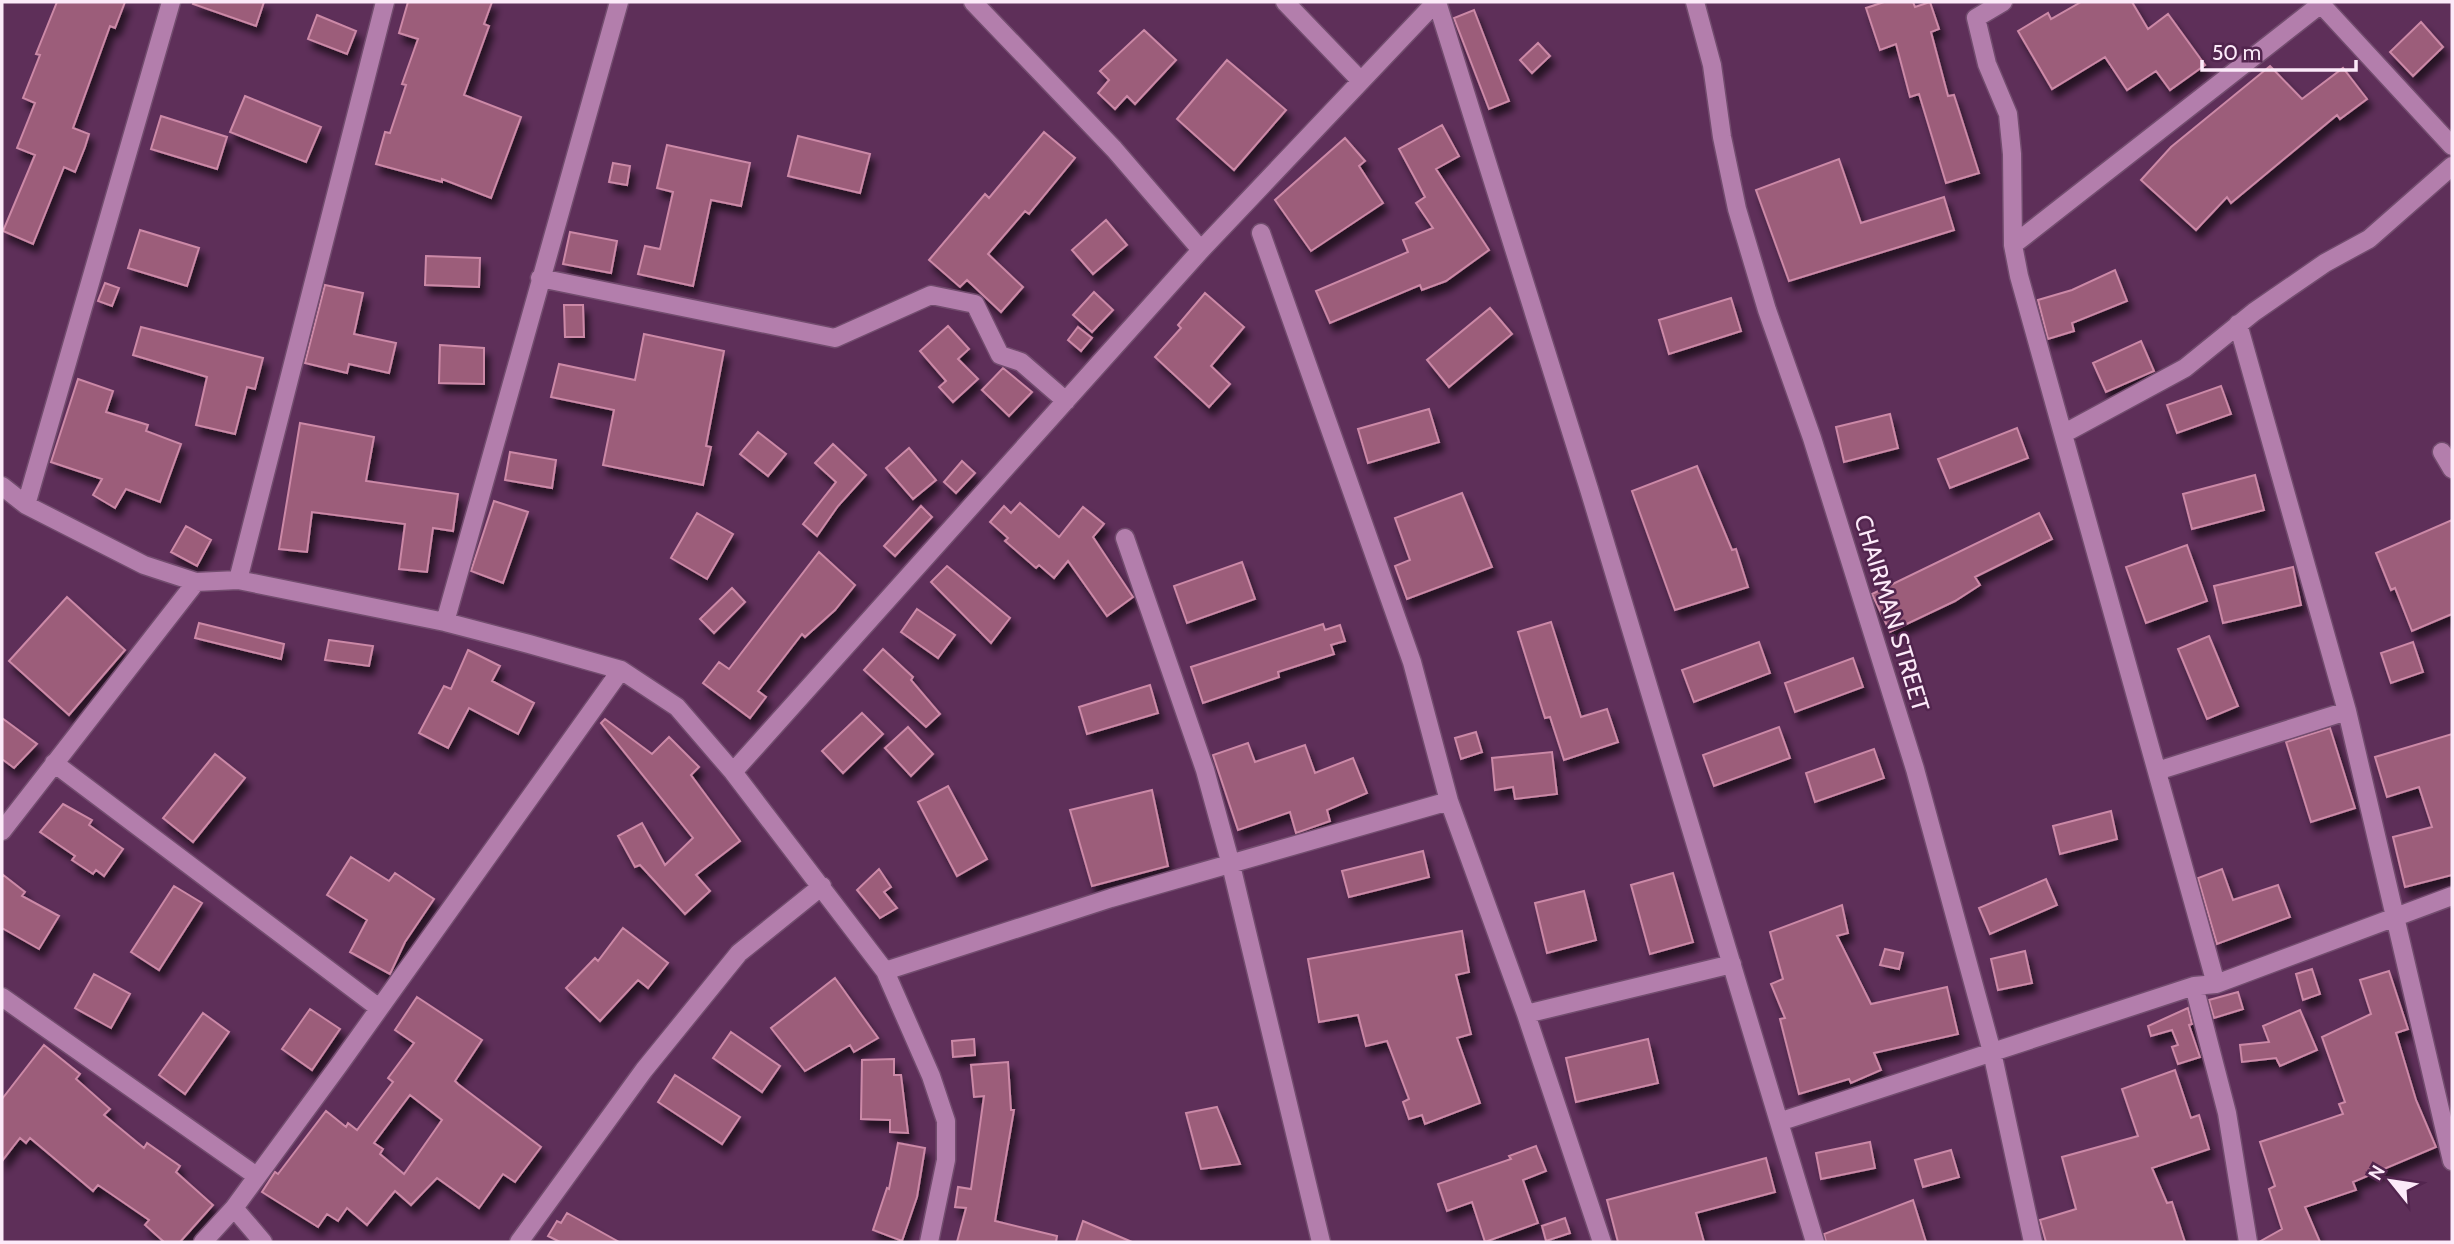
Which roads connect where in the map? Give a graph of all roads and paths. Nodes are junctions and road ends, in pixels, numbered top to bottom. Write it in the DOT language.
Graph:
graph roads {
  1 [pos="171,2"];
  2 [pos="385,2"];
  3 [pos="619,2"];
  4 [pos="973,2"];
  5 [pos="1285,2"];
  6 [pos="1437,2"];
  7 [pos="1695,2"];
  8 [pos="2003,2"];
  9 [pos="2320,3"];
  10 [pos="1973,10"];
  11 [pos="1360,80"];
  12 [pos="2452,146"];
  13 [pos="2452,166"];
  14 [pos="1261,233"];
  15 [pos="2012,245"];
  16 [pos="1201,250"];
  17 [pos="540,278"];
  18 [pos="2238,324"];
  19 [pos="1066,401"];
  20 [pos="2063,435"];
  21 [pos="2442,452"];
  22 [pos="2452,469"];
  23 [pos="2,486"];
  24 [pos="26,505"];
  25 [pos="1125,538"];
  26 [pos="238,580"];
  27 [pos="196,582"];
  28 [pos="445,622"];
  29 [pos="621,670"];
  30 [pos="2347,710"];
  31 [pos="54,763"];
  32 [pos="2157,771"];
  33 [pos="733,772"];
  34 [pos="1449,801"];
  35 [pos="2,831"];
  36 [pos="1231,865"];
  37 [pos="822,886"];
  38 [pos="2452,896"];
  39 [pos="2396,916"];
  40 [pos="1732,964"];
  41 [pos="885,971"];
  42 [pos="2217,984"];
  43 [pos="2194,986"];
  44 [pos="2,997"];
  45 [pos="379,1008"];
  46 [pos="1526,1014"];
  47 [pos="1992,1052"];
  48 [pos="1779,1122"];
  49 [pos="2452,1161"];
  50 [pos="255,1175"];
  51 [pos="234,1208"];
  52 [pos="203,1242"];
  53 [pos="263,1242"];
  54 [pos="519,1242"];
  55 [pos="929,1242"];
  56 [pos="1321,1242"];
  57 [pos="1602,1242"];
  58 [pos="1815,1242"];
  59 [pos="2033,1242"];
  60 [pos="2248,1242"];
  1 -- 24 [label="street"];
  2 -- 26 [label="street"];
  3 -- 17 [label="street"];
  4 -- 16 [label="street"];
  5 -- 11 [label="street"];
  6 -- 11 [label="street"];
  6 -- 40 [label="street"];
  7 -- 47 [label="street, CHAIRMAN STREET"];
  8 -- 10 [label="street"];
  9 -- 12 [label="street"];
  9 -- 15 [label="street"];
  10 -- 15 [label="street"];
  11 -- 16 [label="street"];
  13 -- 18 [label="street"];
  14 -- 34 [label="street"];
  15 -- 20 [label="street"];
  16 -- 19 [label="street"];
  17 -- 19 [label="street"];
  17 -- 28 [label="street"];
  18 -- 20 [label="street"];
  18 -- 30 [label="street"];
  19 -- 33 [label="street"];
  20 -- 32 [label="street"];
  21 -- 22 [label="street"];
  23 -- 24 [label="street"];
  24 -- 27 [label="street"];
  25 -- 36 [label="street"];
  26 -- 27 [label="street"];
  26 -- 28 [label="street"];
  27 -- 31 [label="street"];
  28 -- 29 [label="street"];
  29 -- 33 [label="street"];
  29 -- 45 [label="street"];
  30 -- 32 [label="street"];
  30 -- 39 [label="street"];
  31 -- 35 [label="street"];
  31 -- 45 [label="street"];
  32 -- 42 [label="street"];
  33 -- 37 [label="street"];
  34 -- 36 [label="street"];
  34 -- 46 [label="street"];
  36 -- 41 [label="street"];
  36 -- 56 [label="street"];
  37 -- 41 [label="street"];
  37 -- 54 [label="street"];
  38 -- 39 [label="street"];
  39 -- 42 [label="street"];
  39 -- 49 [label="street"];
  40 -- 46 [label="street"];
  40 -- 48 [label="street"];
  41 -- 55 [label="street"];
  42 -- 43 [label="street"];
  43 -- 47 [label="street"];
  43 -- 60 [label="street"];
  44 -- 50 [label="street"];
  45 -- 50 [label="street"];
  46 -- 57 [label="street"];
  47 -- 48 [label="street"];
  47 -- 59 [label="street, CHAIRMAN STREET"];
  48 -- 58 [label="street"];
  50 -- 51 [label="street"];
  51 -- 52 [label="street"];
  51 -- 53 [label="street"];
}
